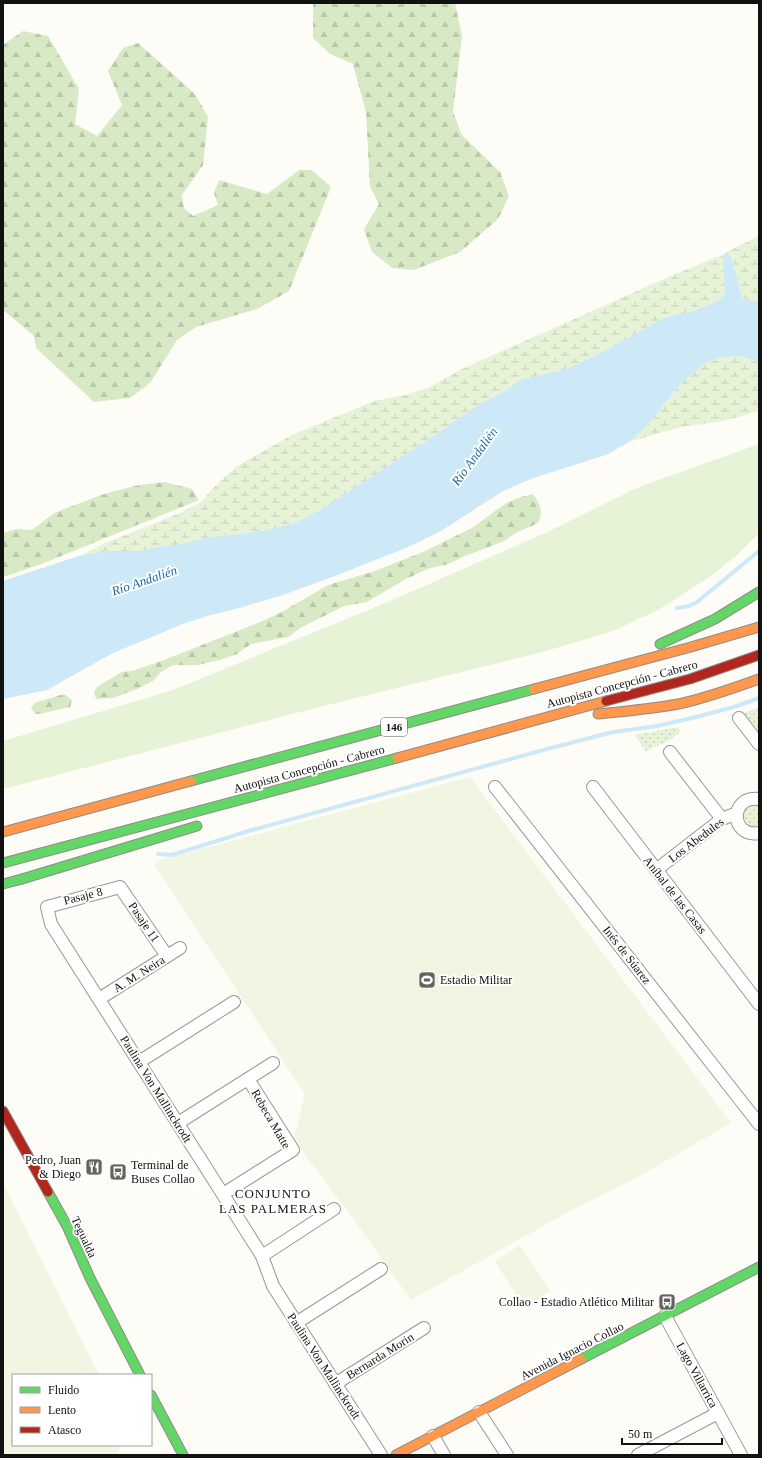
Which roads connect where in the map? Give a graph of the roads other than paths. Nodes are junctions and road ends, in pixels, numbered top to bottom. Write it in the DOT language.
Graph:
graph roads {
  1 [pos="759,592"];
  2 [pos="759,627"];
  3 [pos="759,655"];
  4 [pos="590,674"];
  5 [pos="759,679"];
  6 [pos="739,718"];
  7 [pos="535,720"];
  8 [pos="759,744"];
  9 [pos="670,752"];
  10 [pos="341,772"];
  11 [pos="495,787"];
  12 [pos="592,787"];
  13 [pos="759,799"];
  14 [pos="264,803"];
  15 [pos="737,813"];
  16 [pos="722,820"];
  17 [pos="204,823"];
  18 [pos="3,832"];
  19 [pos="759,833"];
  20 [pos="3,864"];
  21 [pos="656,870"];
  22 [pos="3,884"];
  23 [pos="120,887"];
  24 [pos="47,907"];
  25 [pos="180,948"];
  26 [pos="167,956"];
  27 [pos="99,999"];
  28 [pos="234,1002"];
  29 [pos="759,1004"];
  30 [pos="139,1062"];
  31 [pos="273,1063"];
  32 [pos="248,1079"];
  33 [pos="3,1111"];
  34 [pos="178,1124"];
  35 [pos="759,1124"];
  36 [pos="223,1194"];
  37 [pos="334,1209"];
  38 [pos="262,1256"];
  39 [pos="759,1267"];
  40 [pos="381,1269"];
  41 [pos="665,1316"];
  42 [pos="296,1323"];
  43 [pos="424,1328"];
  44 [pos="139,1374"];
  45 [pos="335,1384"];
  46 [pos="152,1397"];
  47 [pos="480,1412"];
  48 [pos="718,1412"];
  49 [pos="433,1436"];
  50 [pos="183,1455"];
  51 [pos="381,1455"];
  52 [pos="396,1455"];
  53 [pos="444,1455"];
  54 [pos="508,1455"];
  55 [pos="638,1455"];
  56 [pos="741,1455"];
  1 -- 4 [label="main road"];
  2 -- 4 [label="main road, Autopista Concepción - Cabrero / 146"];
  3 -- 7 [label="main road, Autopista Concepción - Cabrero / 146"];
  4 -- 18 [label="main road, Autopista Concepción - Cabrero / 146"];
  5 -- 7 [label="main road"];
  6 -- 8 [label="street"];
  7 -- 10 [label="main road, Autopista Concepción - Cabrero / 146"];
  9 -- 16 [label="street"];
  10 -- 14 [label="main road"];
  10 -- 20 [label="main road, Autopista Concepción - Cabrero / 146"];
  11 -- 35 [label="street, Inés de Súarez"];
  12 -- 21 [label="street, Aníbal de las Casas"];
  13 -- 15 [label="street"];
  15 -- 16 [label="street, Los Abedules"];
  15 -- 19 [label="street"];
  16 -- 21 [label="street, Los Abedules"];
  17 -- 22 [label="main road"];
  21 -- 29 [label="street, Aníbal de las Casas"];
  23 -- 24 [label="street, Pasaje 8"];
  23 -- 26 [label="street, Pasaje 11"];
  24 -- 27 [label="street, Paulina Von Mallinckrodt"];
  25 -- 26 [label="street, A. M. Neira"];
  26 -- 27 [label="street, A. M. Neira"];
  27 -- 30 [label="street, Paulina Von Mallinckrodt"];
  28 -- 30 [label="street"];
  30 -- 34 [label="street, Paulina Von Mallinckrodt"];
  31 -- 32 [label="street"];
  32 -- 34 [label="street"];
  32 -- 36 [label="street, Rebeca Matte"];
  33 -- 44 [label="main road, Tegualda"];
  34 -- 36 [label="street, Paulina Von Mallinckrodt"];
  36 -- 38 [label="street, Paulina Von Mallinckrodt"];
  37 -- 38 [label="street"];
  38 -- 42 [label="street, Paulina Von Mallinckrodt"];
  39 -- 41 [label="main road, Avenida Ignacio Collao"];
  40 -- 42 [label="street"];
  41 -- 47 [label="main road, Avenida Ignacio Collao"];
  41 -- 48 [label="street, Lago Villarrica"];
  42 -- 45 [label="street, Paulina Von Mallinckrodt"];
  43 -- 45 [label="street, Bernarda Morin"];
  45 -- 51 [label="street, Paulina Von Mallinckrodt"];
  46 -- 50 [label="main road"];
  47 -- 49 [label="main road, Avenida Ignacio Collao"];
  47 -- 54 [label="street"];
  48 -- 55 [label="street"];
  48 -- 56 [label="street, Lago Villarrica"];
  49 -- 52 [label="main road, Avenida Ignacio Collao"];
  49 -- 53 [label="street"];
}
